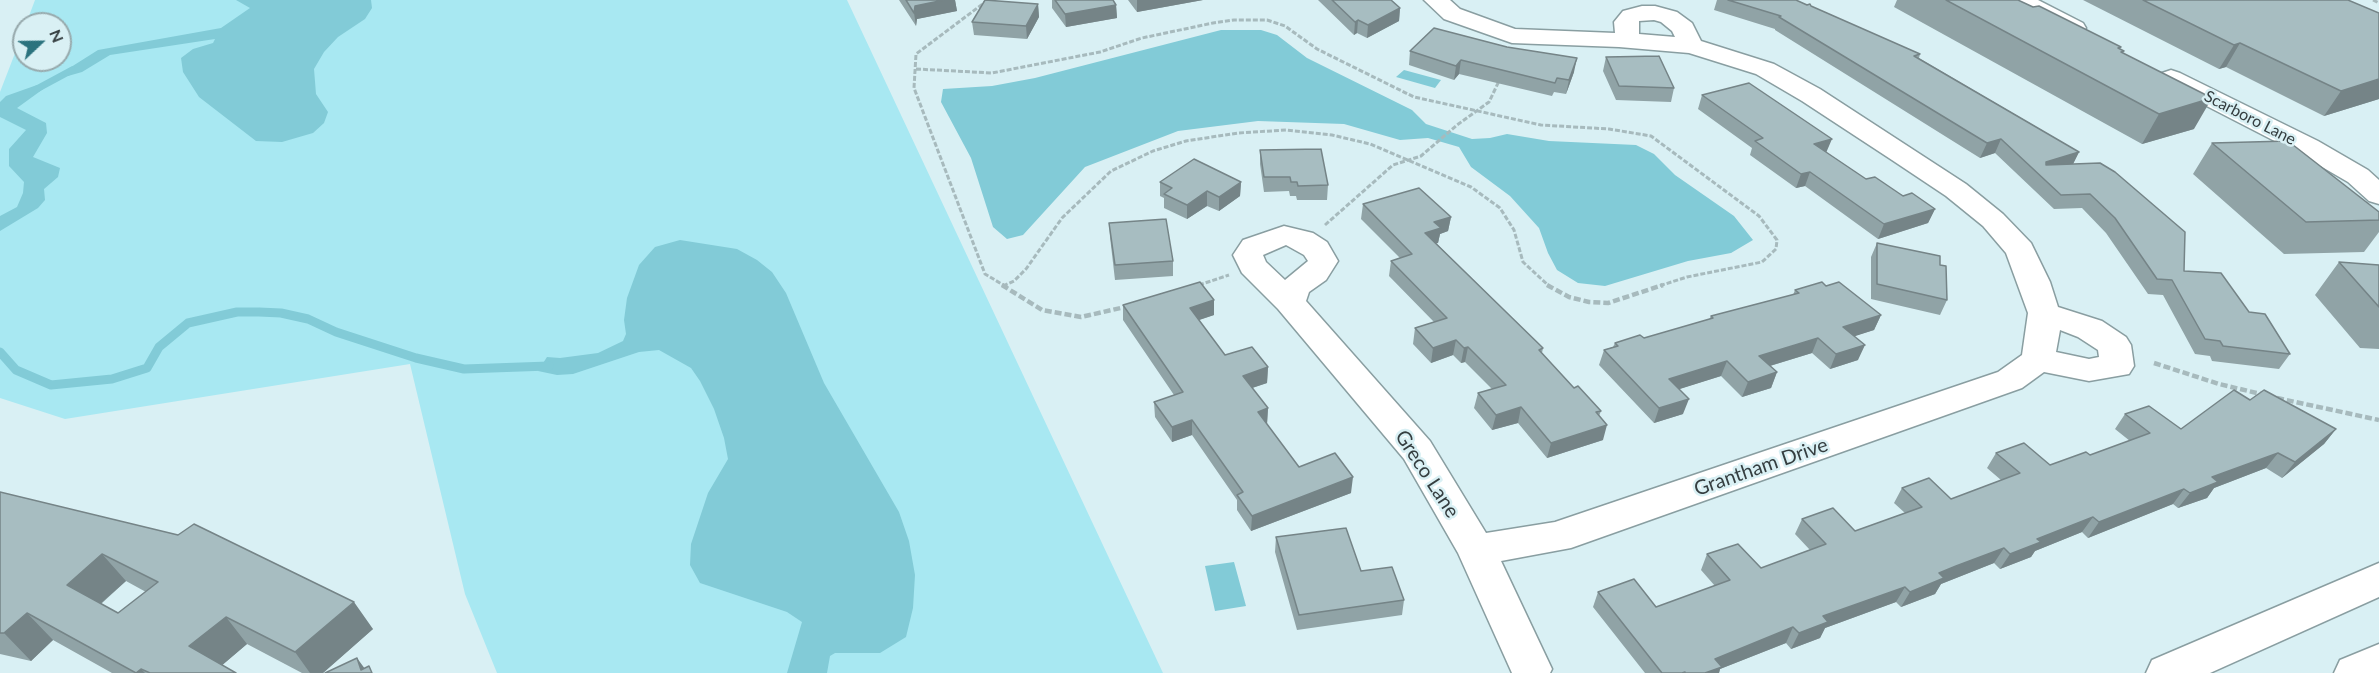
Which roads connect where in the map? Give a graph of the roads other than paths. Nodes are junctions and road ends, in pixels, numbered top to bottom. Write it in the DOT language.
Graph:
graph roads {
  1 [pos="1436,0"];
  2 [pos="2020,0"];
  3 [pos="2096,40"];
  4 [pos="2146,66"];
  5 [pos="2379,195"];
  6 [pos="1289,302"];
  7 [pos="2044,313"];
  8 [pos="2038,360"];
  9 [pos="1476,550"];
  10 [pos="2379,579"];
  11 [pos="2379,662"];
  12 [pos="1533,672"];
  13 [pos="2167,673"];
  14 [pos="2355,673"];
  1 -- 7 [label="street"];
  2 -- 3 [label="street"];
  4 -- 5 [label="street, Scarboro Lane"];
  6 -- 9 [label="street, Greco Lane"];
  7 -- 8 [label="street"];
  7 -- 8 [label="street"];
  8 -- 9 [label="street, Grantham Drive"];
  9 -- 12 [label="street, Greco Lane"];
  10 -- 13 [label="street"];
  11 -- 14 [label="street"];
}
